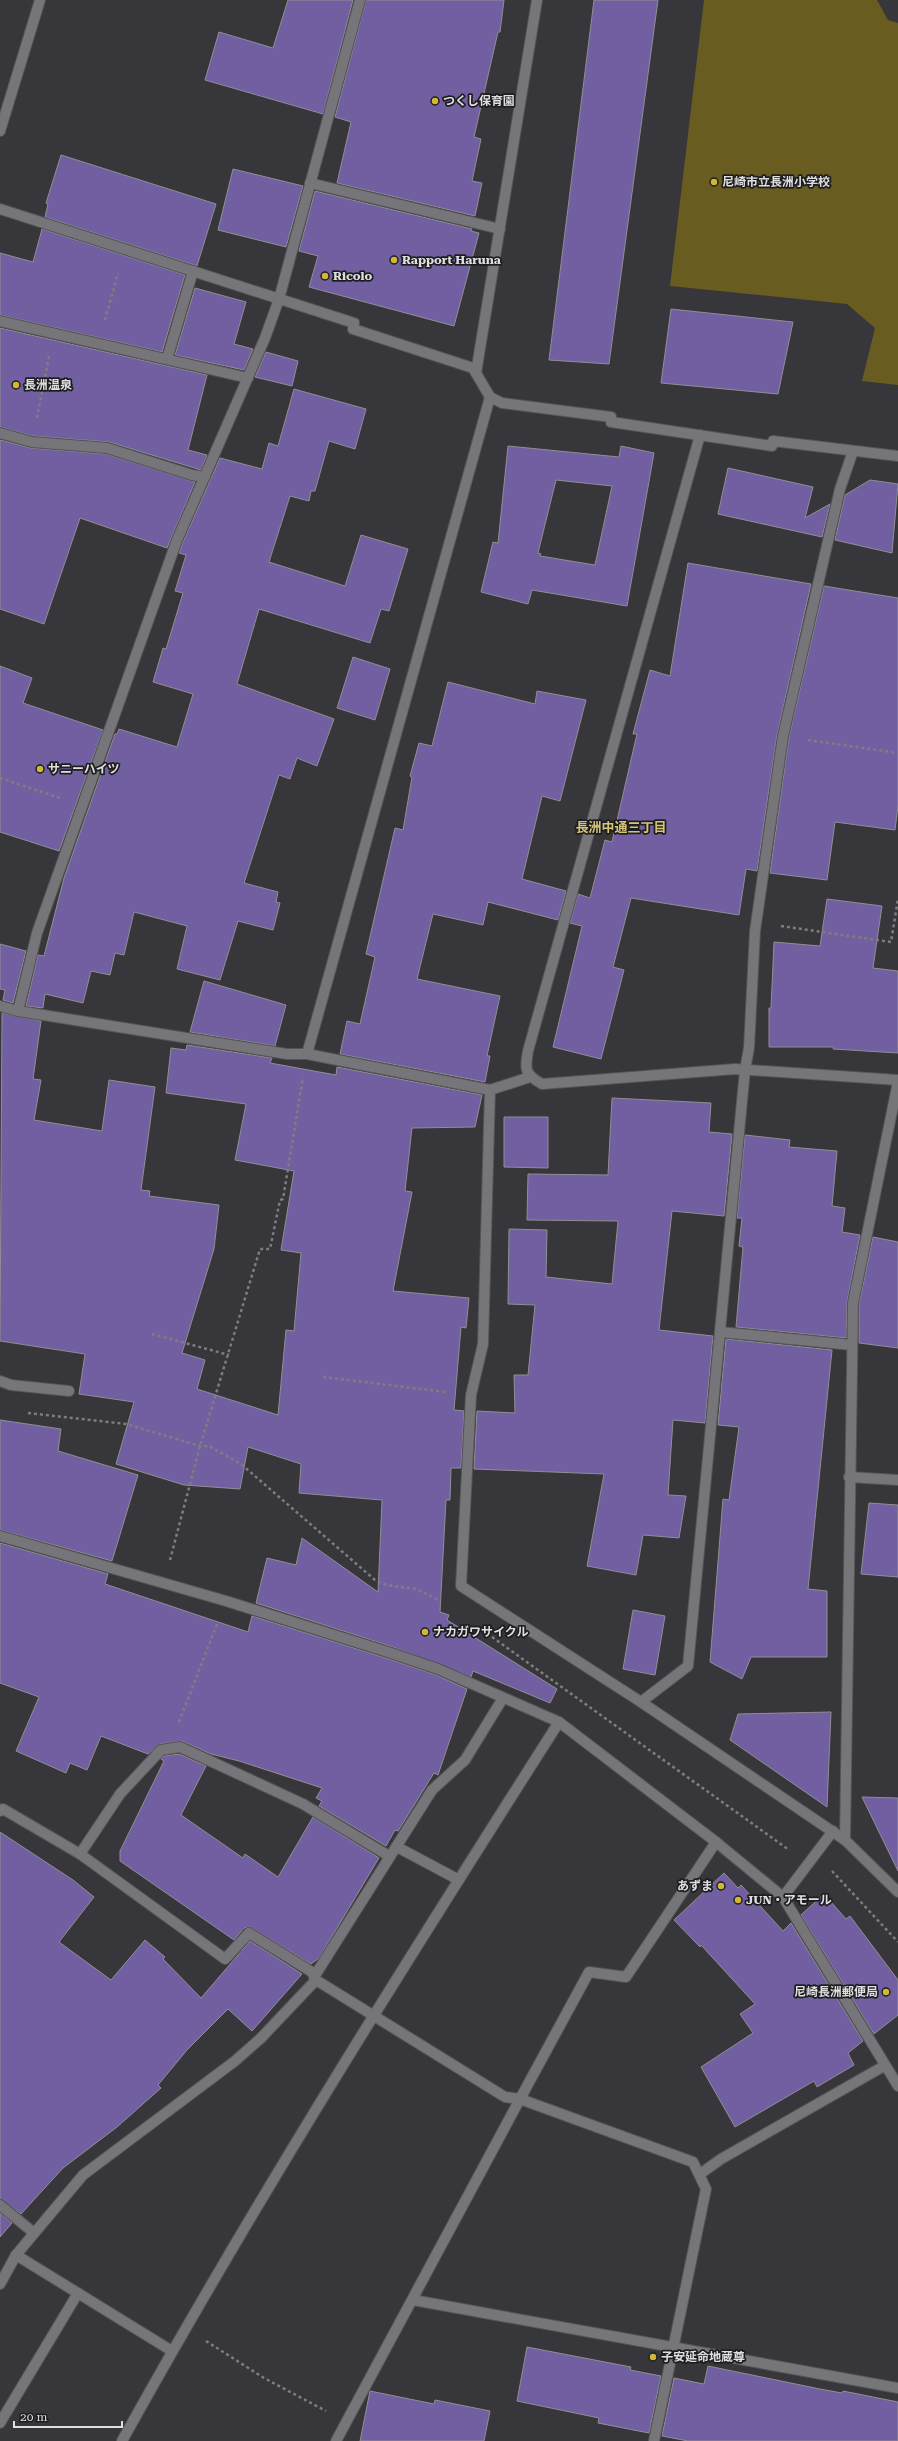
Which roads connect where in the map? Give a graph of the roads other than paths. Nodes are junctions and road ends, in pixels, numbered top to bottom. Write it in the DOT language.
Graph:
graph roads {
  1 [pos="40,0"];
  2 [pos="360,0"];
  3 [pos="537,0"];
  4 [pos="0,131"];
  5 [pos="310,184"];
  6 [pos="0,209"];
  7 [pos="500,229"];
  8 [pos="193,271"];
  9 [pos="279,299"];
  10 [pos="0,321"];
  11 [pos="166,359"];
  12 [pos="476,373"];
  13 [pos="248,378"];
  14 [pos="490,397"];
  15 [pos="0,433"];
  16 [pos="700,435"];
  17 [pos="853,451"];
  18 [pos="898,456"];
  19 [pos="205,477"];
  20 [pos="0,1006"];
  21 [pos="18,1011"];
  22 [pos="307,1054"];
  23 [pos="745,1070"];
  24 [pos="530,1077"];
  25 [pos="898,1081"];
  26 [pos="490,1090"];
  27 [pos="720,1332"];
  28 [pos="852,1345"];
  29 [pos="0,1381"];
  30 [pos="69,1391"];
  31 [pos="849,1477"];
  32 [pos="898,1480"];
  33 [pos="0,1536"];
  34 [pos="503,1698"];
  35 [pos="641,1702"];
  36 [pos="559,1722"];
  37 [pos="0,1812"];
  38 [pos="833,1831"];
  39 [pos="846,1840"];
  40 [pos="716,1842"];
  41 [pos="397,1847"];
  42 [pos="80,1854"];
  43 [pos="389,1856"];
  44 [pos="459,1880"];
  45 [pos="898,1892"];
  46 [pos="783,1897"];
  47 [pos="315,1979"];
  48 [pos="373,2016"];
  49 [pos="884,2066"];
  50 [pos="898,2086"];
  51 [pos="520,2099"];
  52 [pos="700,2174"];
  53 [pos="0,2205"];
  54 [pos="34,2234"];
  55 [pos="16,2254"];
  56 [pos="0,2284"];
  57 [pos="78,2293"];
  58 [pos="413,2300"];
  59 [pos="672,2346"];
  60 [pos="172,2351"];
  61 [pos="898,2388"];
  62 [pos="0,2423"];
  63 [pos="122,2441"];
  64 [pos="336,2441"];
  65 [pos="654,2441"];
  1 -- 4 [label="street"];
  2 -- 5 [label="street"];
  3 -- 7 [label="street"];
  5 -- 7 [label="street"];
  5 -- 9 [label="street"];
  6 -- 8 [label="street"];
  7 -- 12 [label="street"];
  8 -- 9 [label="street"];
  8 -- 11 [label="street"];
  9 -- 12 [label="street"];
  9 -- 13 [label="street"];
  10 -- 11 [label="street"];
  11 -- 13 [label="street"];
  12 -- 14 [label="street"];
  13 -- 19 [label="street"];
  14 -- 16 [label="street"];
  14 -- 22 [label="street"];
  15 -- 19 [label="street"];
  16 -- 17 [label="street"];
  16 -- 24 [label="street"];
  17 -- 18 [label="street"];
  17 -- 23 [label="street"];
  19 -- 21 [label="street"];
  20 -- 21 [label="street"];
  21 -- 22 [label="street"];
  22 -- 26 [label="street"];
  23 -- 24 [label="street"];
  23 -- 25 [label="street"];
  23 -- 27 [label="street"];
  24 -- 26 [label="street"];
  25 -- 28 [label="street"];
  26 -- 35 [label="street"];
  27 -- 28 [label="street"];
  27 -- 35 [label="street"];
  28 -- 31 [label="street"];
  29 -- 30 [label="street"];
  31 -- 32 [label="street"];
  31 -- 39 [label="street"];
  33 -- 34 [label="street"];
  34 -- 36 [label="street"];
  34 -- 41 [label="street"];
  35 -- 38 [label="street"];
  36 -- 40 [label="street"];
  36 -- 44 [label="street"];
  37 -- 42 [label="street"];
  38 -- 39 [label="street"];
  38 -- 46 [label="street"];
  39 -- 45 [label="street"];
  40 -- 46 [label="street"];
  40 -- 51 [label="street"];
  41 -- 43 [label="street"];
  41 -- 44 [label="street"];
  42 -- 43 [label="street"];
  42 -- 47 [label="street"];
  43 -- 47 [label="street"];
  44 -- 48 [label="street"];
  46 -- 49 [label="street"];
  47 -- 48 [label="street"];
  47 -- 54 [label="street"];
  48 -- 51 [label="street"];
  48 -- 60 [label="street"];
  49 -- 50 [label="street"];
  49 -- 52 [label="street"];
  51 -- 52 [label="street"];
  51 -- 58 [label="street"];
  52 -- 59 [label="street"];
  53 -- 54 [label="street"];
  54 -- 55 [label="street"];
  55 -- 56 [label="street"];
  55 -- 57 [label="street"];
  57 -- 60 [label="street"];
  57 -- 62 [label="street"];
  58 -- 59 [label="street"];
  58 -- 64 [label="street"];
  59 -- 61 [label="street"];
  59 -- 65 [label="street"];
  60 -- 63 [label="street"];
}
